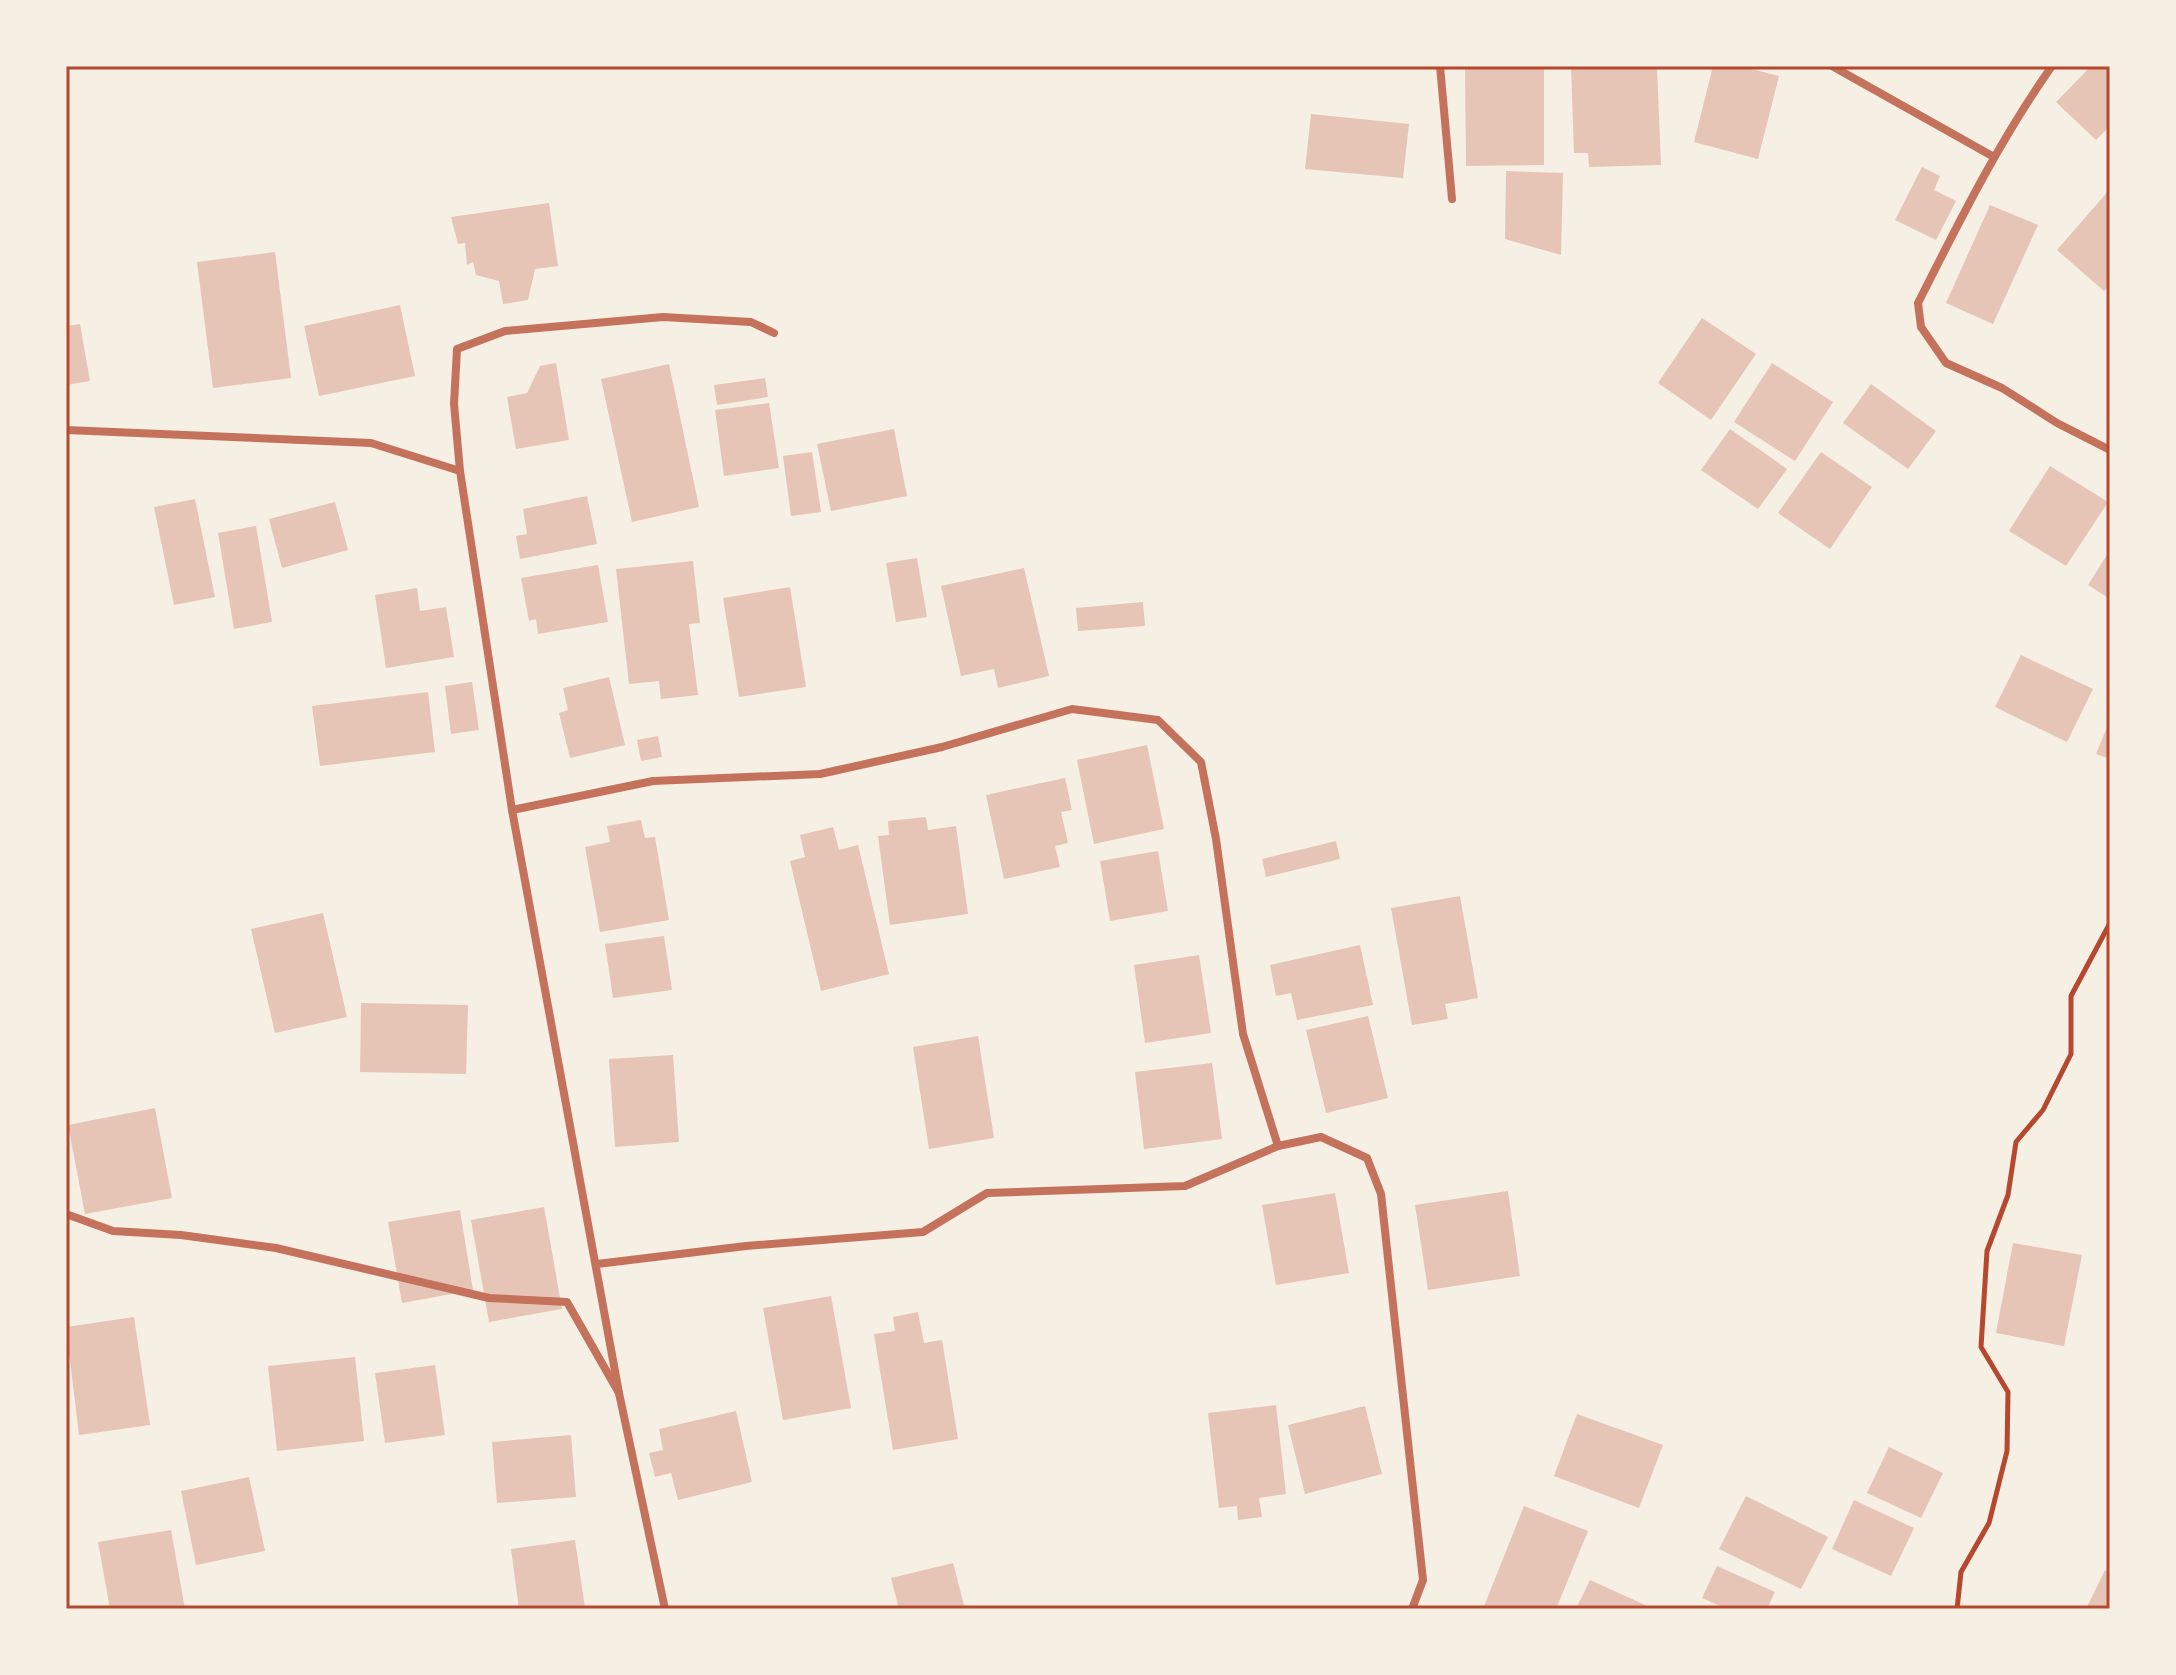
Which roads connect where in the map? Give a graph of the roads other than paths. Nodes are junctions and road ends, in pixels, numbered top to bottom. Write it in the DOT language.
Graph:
graph roads {
  1 [pos="1440,66"];
  2 [pos="1832,66"];
  3 [pos="2052,66"];
  4 [pos="1994,157"];
  5 [pos="1452,199"];
  6 [pos="774,333"];
  7 [pos="66,430"];
  8 [pos="2110,450"];
  9 [pos="460,471"];
  10 [pos="512,810"];
  11 [pos="1278,1146"];
  12 [pos="66,1214"];
  13 [pos="597,1264"];
  14 [pos="619,1393"];
  15 [pos="665,1609"];
  16 [pos="1412,1609"];
  1 -- 5 [label="street"];
  2 -- 4 [label="street"];
  3 -- 4 [label="street"];
  4 -- 8 [label="street"];
  6 -- 9 [label="street"];
  7 -- 9 [label="street"];
  9 -- 10 [label="street"];
  10 -- 11 [label="street"];
  10 -- 13 [label="street"];
  11 -- 13 [label="street"];
  11 -- 16 [label="street"];
  12 -- 14 [label="street"];
  13 -- 14 [label="street"];
  14 -- 15 [label="street"];
}
